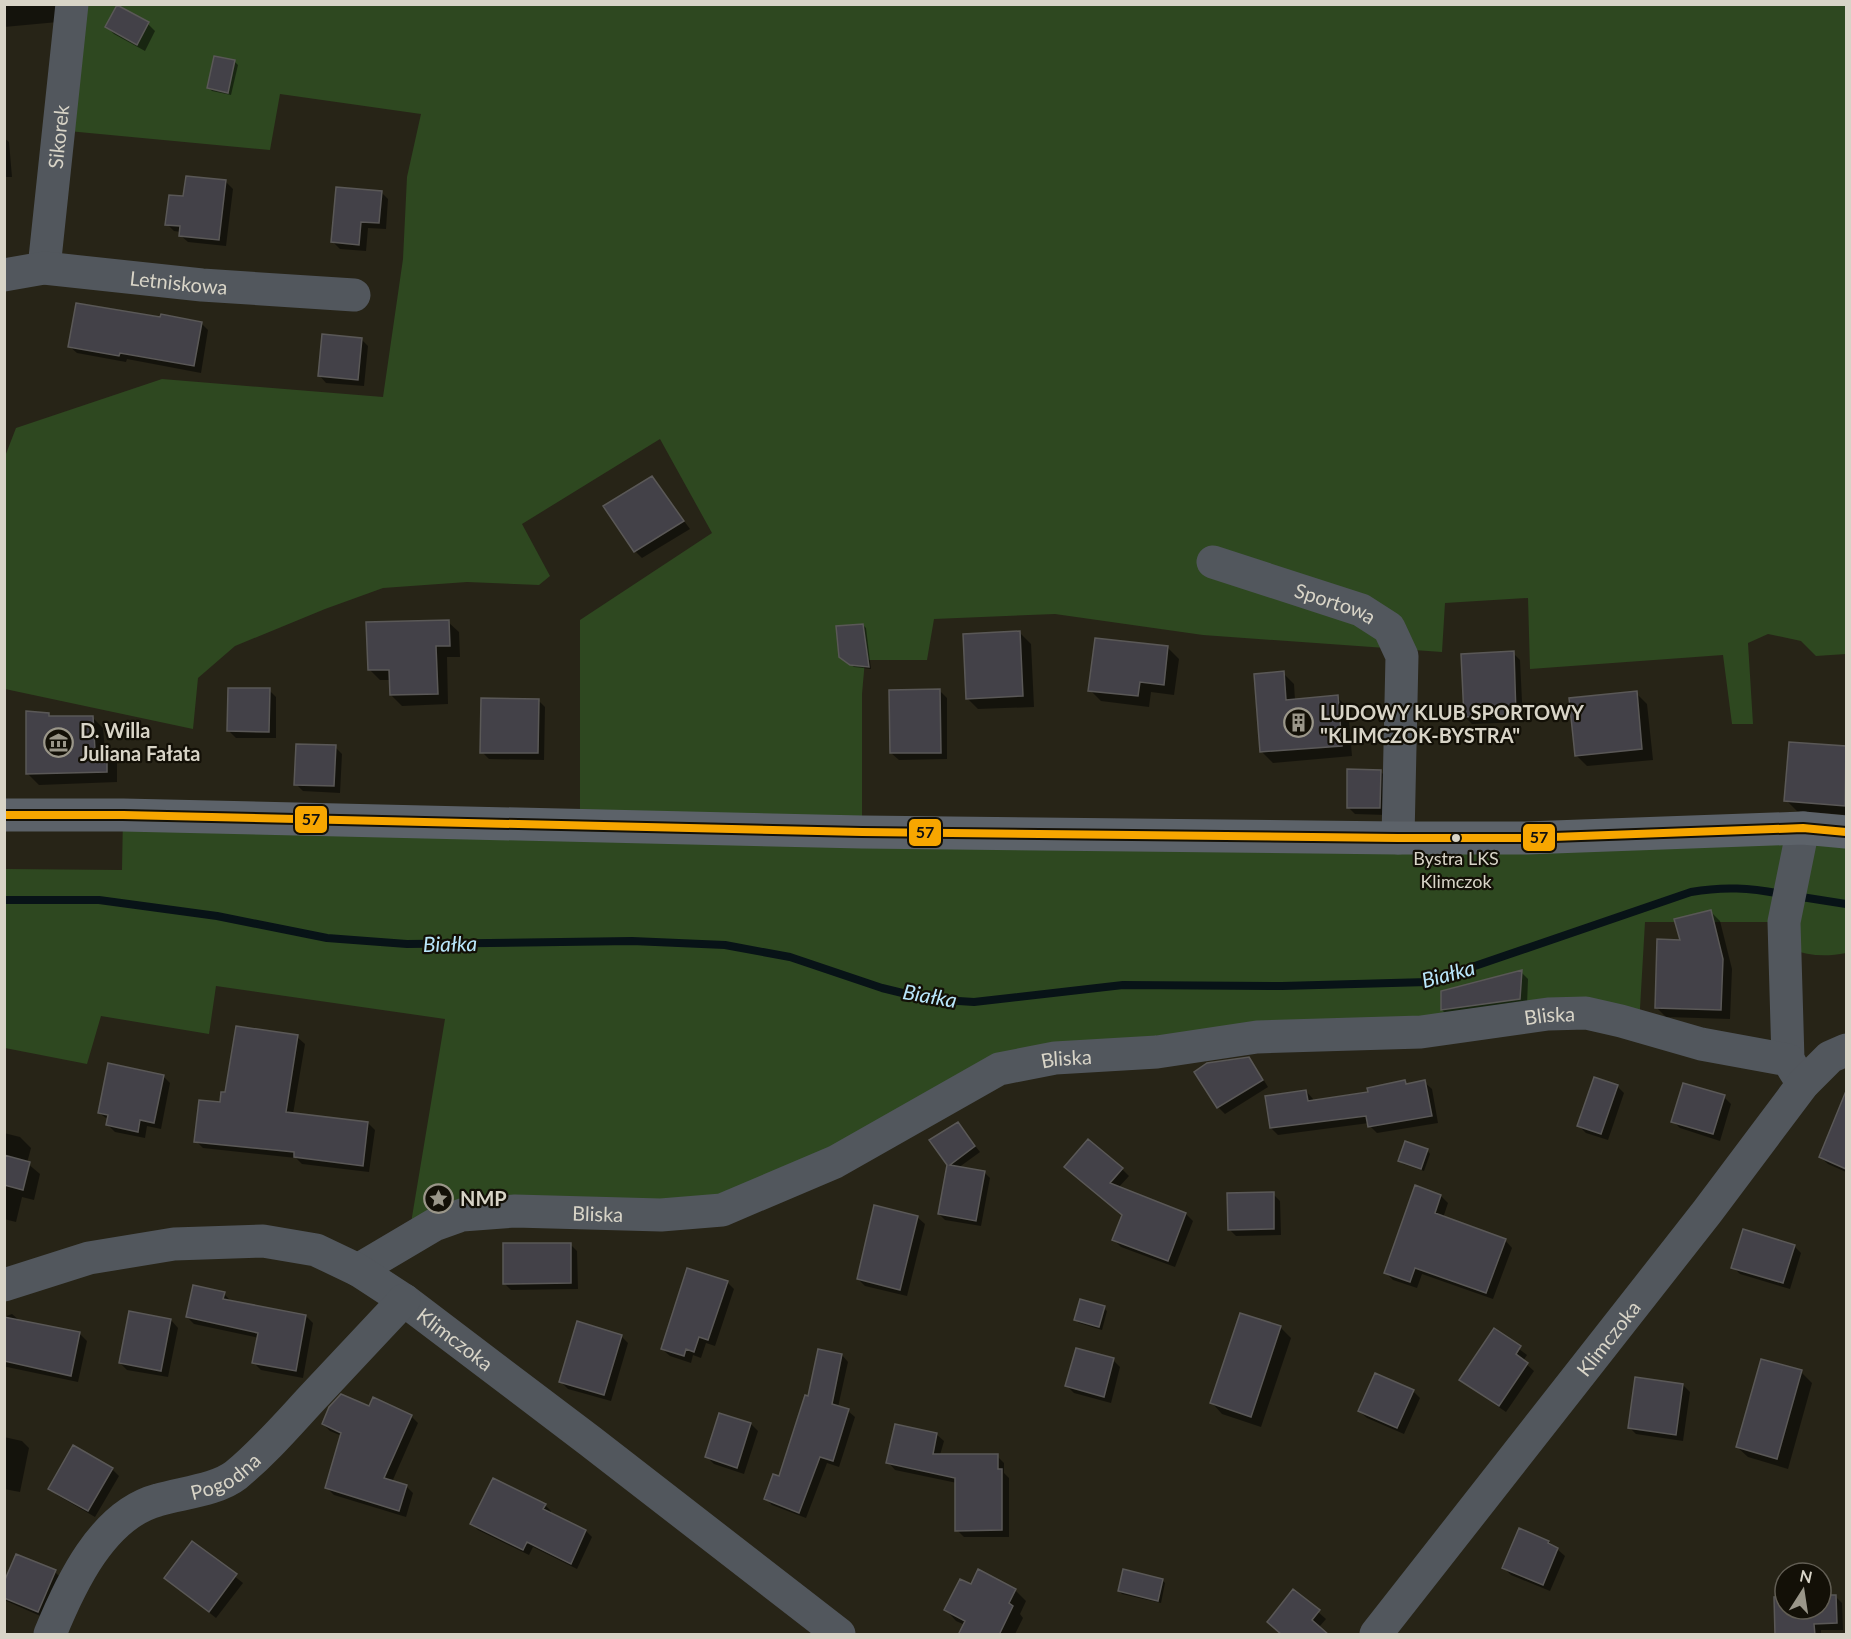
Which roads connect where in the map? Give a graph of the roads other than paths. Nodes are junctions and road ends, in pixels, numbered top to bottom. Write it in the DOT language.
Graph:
graph roads {
  1 [pos="72,4"];
  2 [pos="44,268"];
  3 [pos="4,275"];
  4 [pos="354,295"];
  5 [pos="1213,562"];
  6 [pos="4,815"];
  7 [pos="1803,828"];
  8 [pos="1846,832"];
  9 [pos="1398,838"];
  10 [pos="1846,1050"];
  11 [pos="1795,1072"];
  12 [pos="358,1270"];
  13 [pos="4,1285"];
  14 [pos="404,1300"];
  15 [pos="50,1635"];
  16 [pos="839,1635"];
  17 [pos="1376,1635"];
  1 -- 2 [label="street, Sikorek"];
  2 -- 3 [label="street, Letniskowa"];
  2 -- 4 [label="street, Letniskowa"];
  5 -- 9 [label="street, Sportowa"];
  6 -- 9 [label="street"];
  7 -- 8 [label="street"];
  7 -- 9 [label="street"];
  7 -- 11 [label="street"];
  10 -- 11 [label="street, Klimczoka"];
  11 -- 12 [label="street, Bliska"];
  11 -- 17 [label="street, Klimczoka"];
  12 -- 13 [label="street, Klimczoka"];
  12 -- 14 [label="street, Klimczoka"];
  14 -- 15 [label="street, Pogodna"];
  14 -- 16 [label="street, Klimczoka"];
}
